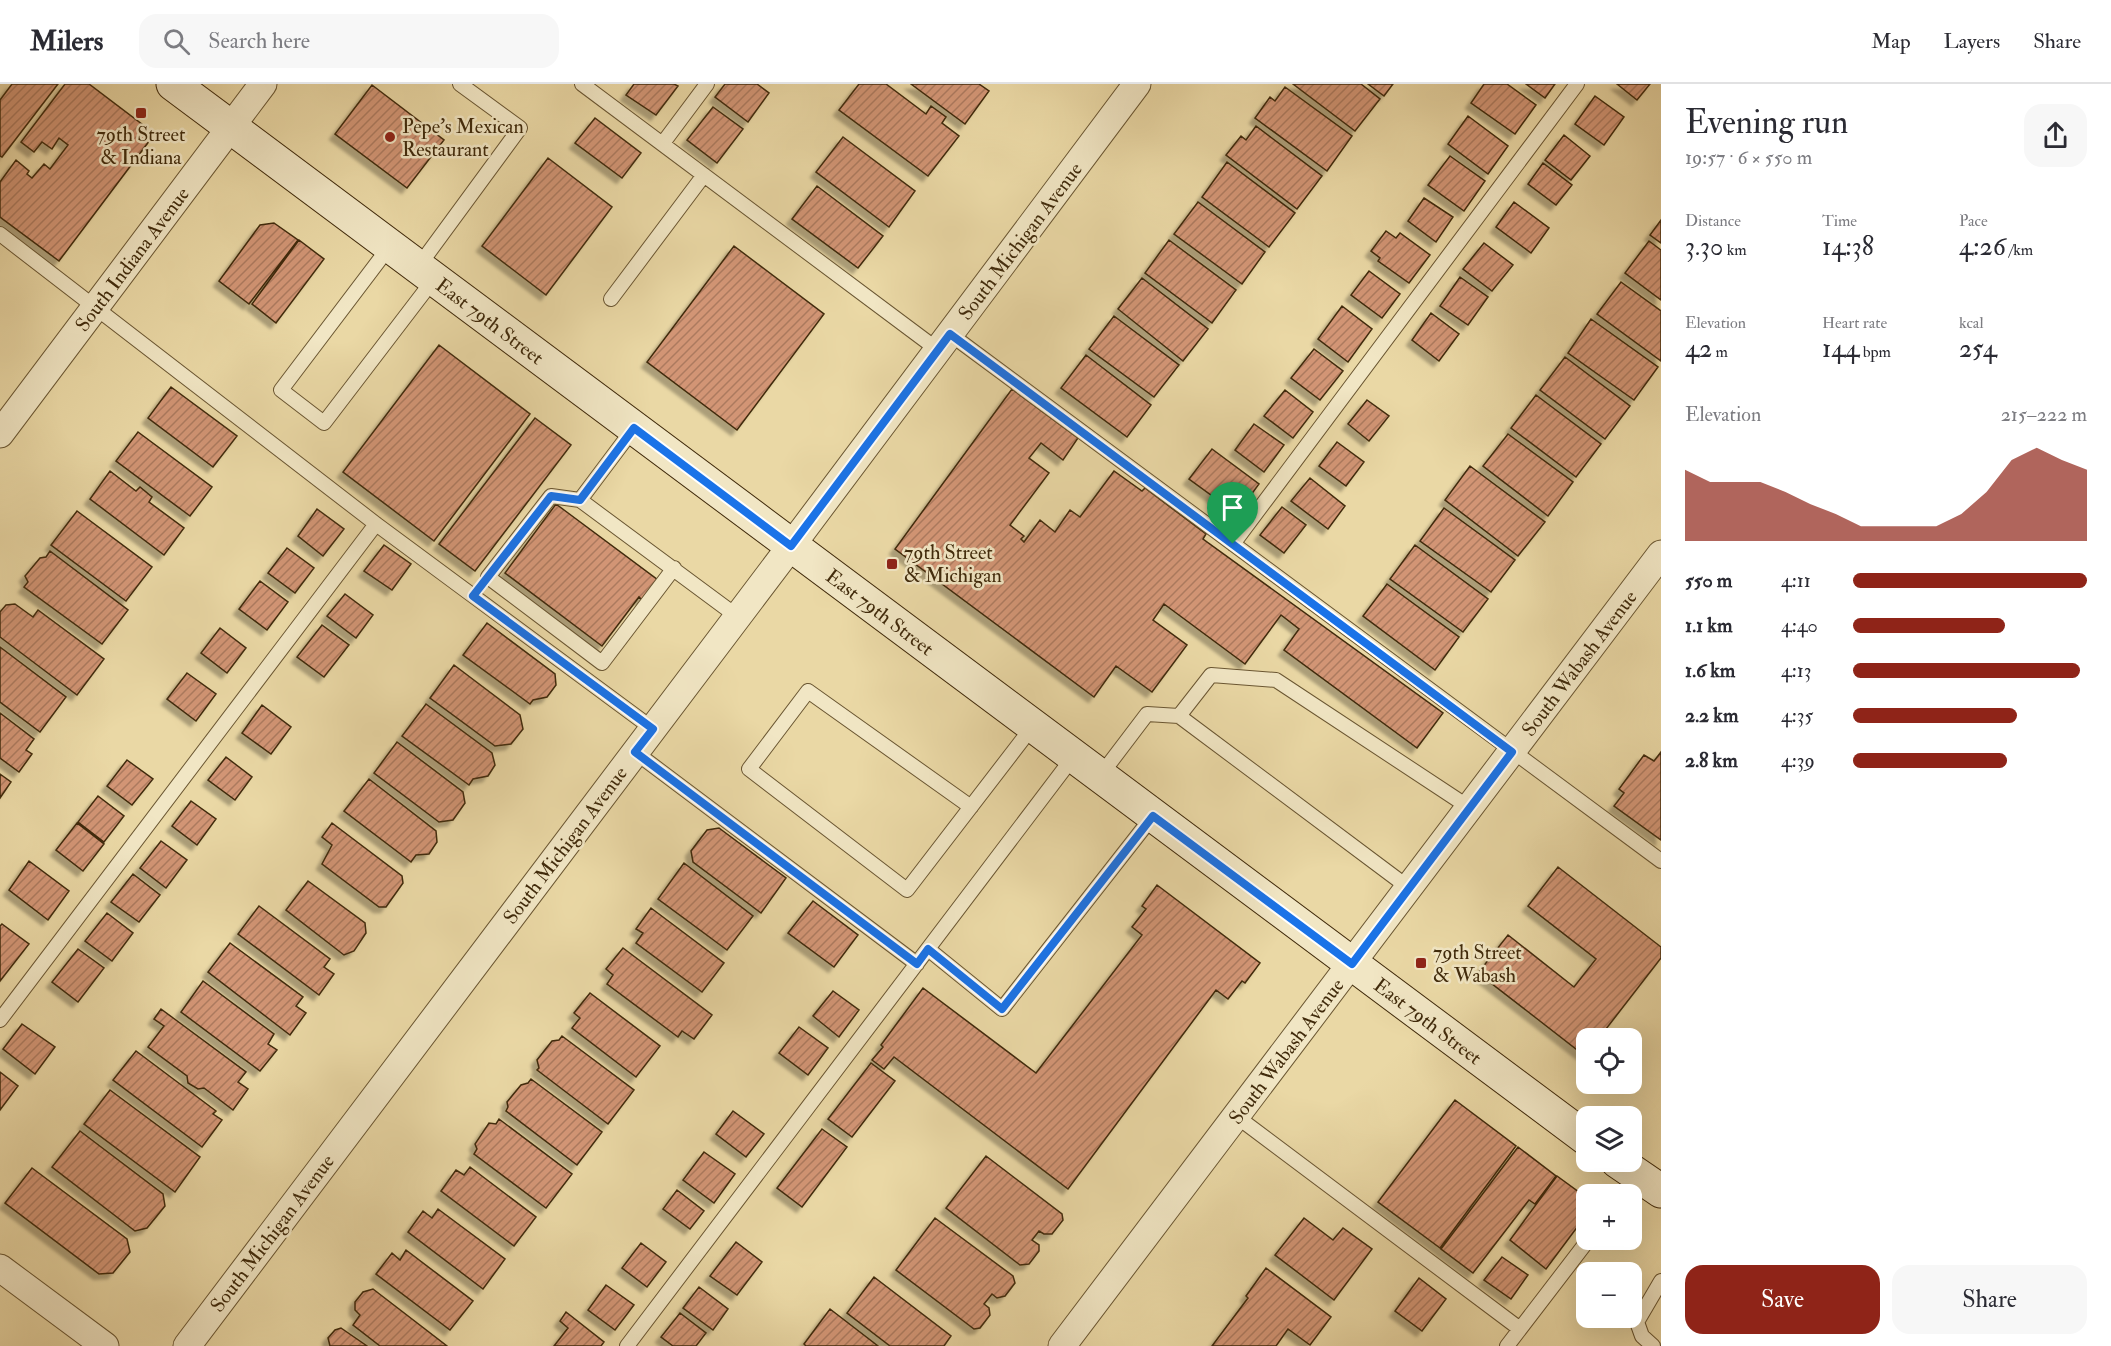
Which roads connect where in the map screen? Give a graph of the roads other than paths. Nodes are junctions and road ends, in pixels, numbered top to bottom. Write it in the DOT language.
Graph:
graph roads {
  1 [pos="173,84"];
  2 [pos="263,84"];
  3 [pos="460,84"];
  4 [pos="582,84"];
  5 [pos="707,84"];
  6 [pos="1137,84"];
  7 [pos="1577,84"];
  8 [pos="230,127"];
  9 [pos="663,143"];
  10 [pos="704,175"];
  11 [pos="0,234"];
  12 [pos="390,246"];
  13 [pos="426,273"];
  14 [pos="611,299"];
  15 [pos="96,307"];
  16 [pos="944,342"];
  17 [pos="634,428"];
  18 [pos="0,434"];
  19 [pos="580,500"];
  20 [pos="376,524"];
  21 [pos="1233,544"];
  22 [pos="791,546"];
  23 [pos="1661,554"];
  24 [pos="674,568"];
  25 [pos="488,577"];
  26 [pos="473,596"];
  27 [pos="738,617"];
  28 [pos="602,663"];
  29 [pos="588,681"];
  30 [pos="1179,716"];
  31 [pos="1033,726"];
  32 [pos="653,729"];
  33 [pos="635,752"];
  34 [pos="1512,752"];
  35 [pos="1074,756"];
  36 [pos="1100,776"];
  37 [pos="971,807"];
  38 [pos="1470,808"];
  39 [pos="1153,816"];
  40 [pos="1661,861"];
  41 [pos="1409,888"];
  42 [pos="928,949"];
  43 [pos="917,964"];
  44 [pos="1352,964"];
  45 [pos="0,1020"];
  46 [pos="1236,1116"];
  47 [pos="1576,1131"];
  48 [pos="1635,1181"];
  49 [pos="1661,1208"];
  50 [pos="1581,1250"];
  51 [pos="0,1268"];
  52 [pos="1661,1281"];
  53 [pos="1520,1329"];
  54 [pos="105,1346"];
  55 [pos="186,1346"];
  56 [pos="627,1346"];
  57 [pos="1062,1346"];
  58 [pos="1508,1346"];
  59 [pos="1653,1346"];
  1 -- 8 [label="main road, East 79th Street"];
  2 -- 8 [label="street, South Indiana Avenue"];
  3 -- 13 [label="lane"];
  4 -- 9 [label="lane"];
  5 -- 9 [label="lane"];
  6 -- 16 [label="street, South Michigan Avenue"];
  7 -- 21 [label="lane"];
  8 -- 12 [label="main road, East 79th Street"];
  8 -- 15 [label="street, South Indiana Avenue"];
  9 -- 10 [label="lane"];
  10 -- 14 [label="lane"];
  10 -- 16 [label="lane"];
  11 -- 15 [label="lane"];
  12 -- 13 [label="main road, East 79th Street"];
  12 -- 13 [label="lane"];
  13 -- 17 [label="main road, East 79th Street"];
  15 -- 18 [label="street, South Indiana Avenue"];
  15 -- 20 [label="lane"];
  16 -- 21 [label="lane"];
  16 -- 22 [label="street, South Michigan Avenue"];
  17 -- 19 [label="lane"];
  17 -- 22 [label="main road, East 79th Street"];
  19 -- 24 [label="lane"];
  19 -- 25 [label="lane"];
  20 -- 26 [label="lane"];
  20 -- 45 [label="lane"];
  21 -- 34 [label="lane"];
  22 -- 27 [label="street, South Michigan Avenue"];
  22 -- 31 [label="main road, East 79th Street"];
  23 -- 34 [label="street, South Wabash Avenue"];
  24 -- 27 [label="lane"];
  24 -- 28 [label="lane"];
  25 -- 26 [label="lane"];
  25 -- 28 [label="lane"];
  26 -- 29 [label="lane"];
  27 -- 32 [label="street, South Michigan Avenue"];
  28 -- 29 [label="lane"];
  29 -- 32 [label="lane"];
  30 -- 36 [label="lane"];
  30 -- 38 [label="lane"];
  30 -- 41 [label="lane"];
  31 -- 35 [label="main road, East 79th Street"];
  31 -- 37 [label="lane"];
  32 -- 33 [label="street, South Michigan Avenue"];
  33 -- 43 [label="lane"];
  33 -- 55 [label="street, South Michigan Avenue"];
  34 -- 38 [label="street, South Wabash Avenue"];
  34 -- 40 [label="lane"];
  35 -- 36 [label="main road, East 79th Street"];
  35 -- 42 [label="lane"];
  36 -- 39 [label="main road, East 79th Street"];
  37 -- 37 [label="lane"];
  38 -- 41 [label="street, South Wabash Avenue"];
  39 -- 42 [label="lane"];
  39 -- 44 [label="main road, East 79th Street"];
  41 -- 44 [label="street, South Wabash Avenue"];
  42 -- 43 [label="lane"];
  43 -- 56 [label="lane"];
  44 -- 46 [label="street, South Wabash Avenue"];
  44 -- 47 [label="main road, East 79th Street"];
  46 -- 53 [label="lane"];
  46 -- 57 [label="street, South Wabash Avenue"];
  48 -- 49 [label="main road"];
  50 -- 53 [label="lane"];
  51 -- 54 [label="street"];
  52 -- 59 [label="lane"];
  53 -- 58 [label="lane"];
}
